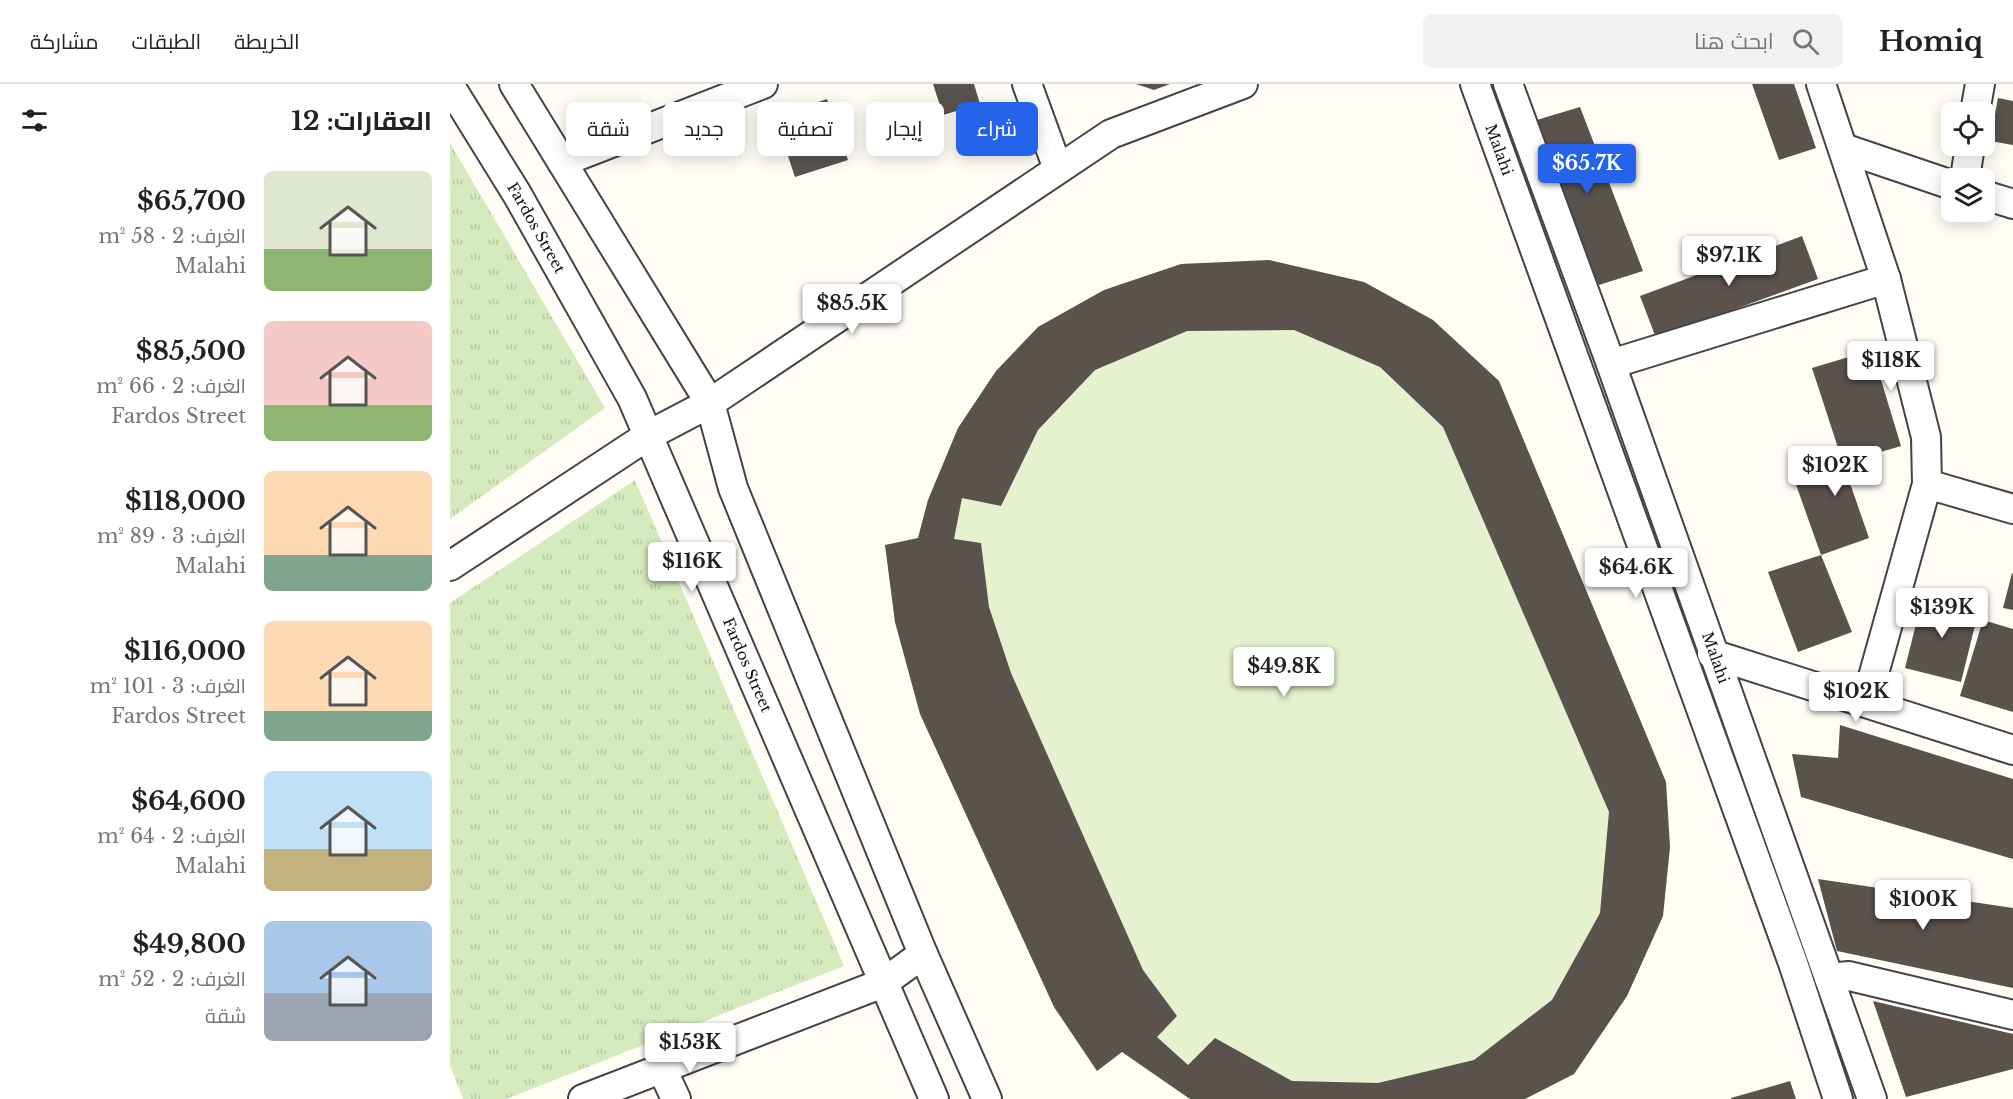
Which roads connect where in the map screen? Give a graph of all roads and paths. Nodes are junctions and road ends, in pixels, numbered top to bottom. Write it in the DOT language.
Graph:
graph roads {
  1 [pos="514,84"];
  2 [pos="763,84"];
  3 [pos="1027,84"];
  4 [pos="1243,84"];
  5 [pos="1475,84"];
  6 [pos="1508,84"];
  7 [pos="1821,84"];
  8 [pos="1980,84"];
  9 [pos="450,86"];
  10 [pos="1977,102"];
  11 [pos="1843,148"];
  12 [pos="562,162"];
  13 [pos="1058,170"];
  14 [pos="1941,181"];
  15 [pos="1995,198"];
  16 [pos="2013,204"];
  17 [pos="1886,279"];
  18 [pos="1611,364"];
  19 [pos="710,403"];
  20 [pos="649,435"];
  21 [pos="1927,484"];
  22 [pos="2013,509"];
  23 [pos="450,566"];
  24 [pos="1712,654"];
  25 [pos="1866,702"];
  26 [pos="2013,750"];
  27 [pos="923,954"];
  28 [pos="1829,978"];
  29 [pos="884,983"];
  30 [pos="2013,1015"];
  31 [pos="662,1069"];
  32 [pos="583,1099"];
  33 [pos="676,1099"];
  34 [pos="934,1099"];
  35 [pos="987,1099"];
  36 [pos="1838,1099"];
  37 [pos="1872,1099"];
  1 -- 12 [label="street"];
  2 -- 12 [label="street"];
  3 -- 13 [label="street"];
  4 -- 13 [label="street"];
  5 -- 36 [label="street, Malahi"];
  6 -- 18 [label="street, Malahi"];
  7 -- 11 [label="street"];
  8 -- 10 [label="street"];
  9 -- 20 [label="street, Fardos Street"];
  11 -- 14 [label="street"];
  11 -- 17 [label="street"];
  12 -- 19 [label="street"];
  13 -- 19 [label="street"];
  15 -- 16 [label="street"];
  17 -- 18 [label="street"];
  17 -- 21 [label="street"];
  18 -- 24 [label="street, Malahi"];
  19 -- 20 [label="street"];
  19 -- 27 [label="street"];
  20 -- 23 [label="street"];
  20 -- 29 [label="street, Fardos Street"];
  21 -- 22 [label="street"];
  21 -- 25 [label="street"];
  24 -- 25 [label="street"];
  24 -- 28 [label="street, Malahi"];
  25 -- 26 [label="street"];
  27 -- 29 [label="street"];
  27 -- 35 [label="street"];
  28 -- 30 [label="street"];
  28 -- 37 [label="street, Malahi"];
  29 -- 31 [label="street"];
  29 -- 34 [label="street, Fardos Street"];
  31 -- 32 [label="street"];
  31 -- 33 [label="street"];
}
